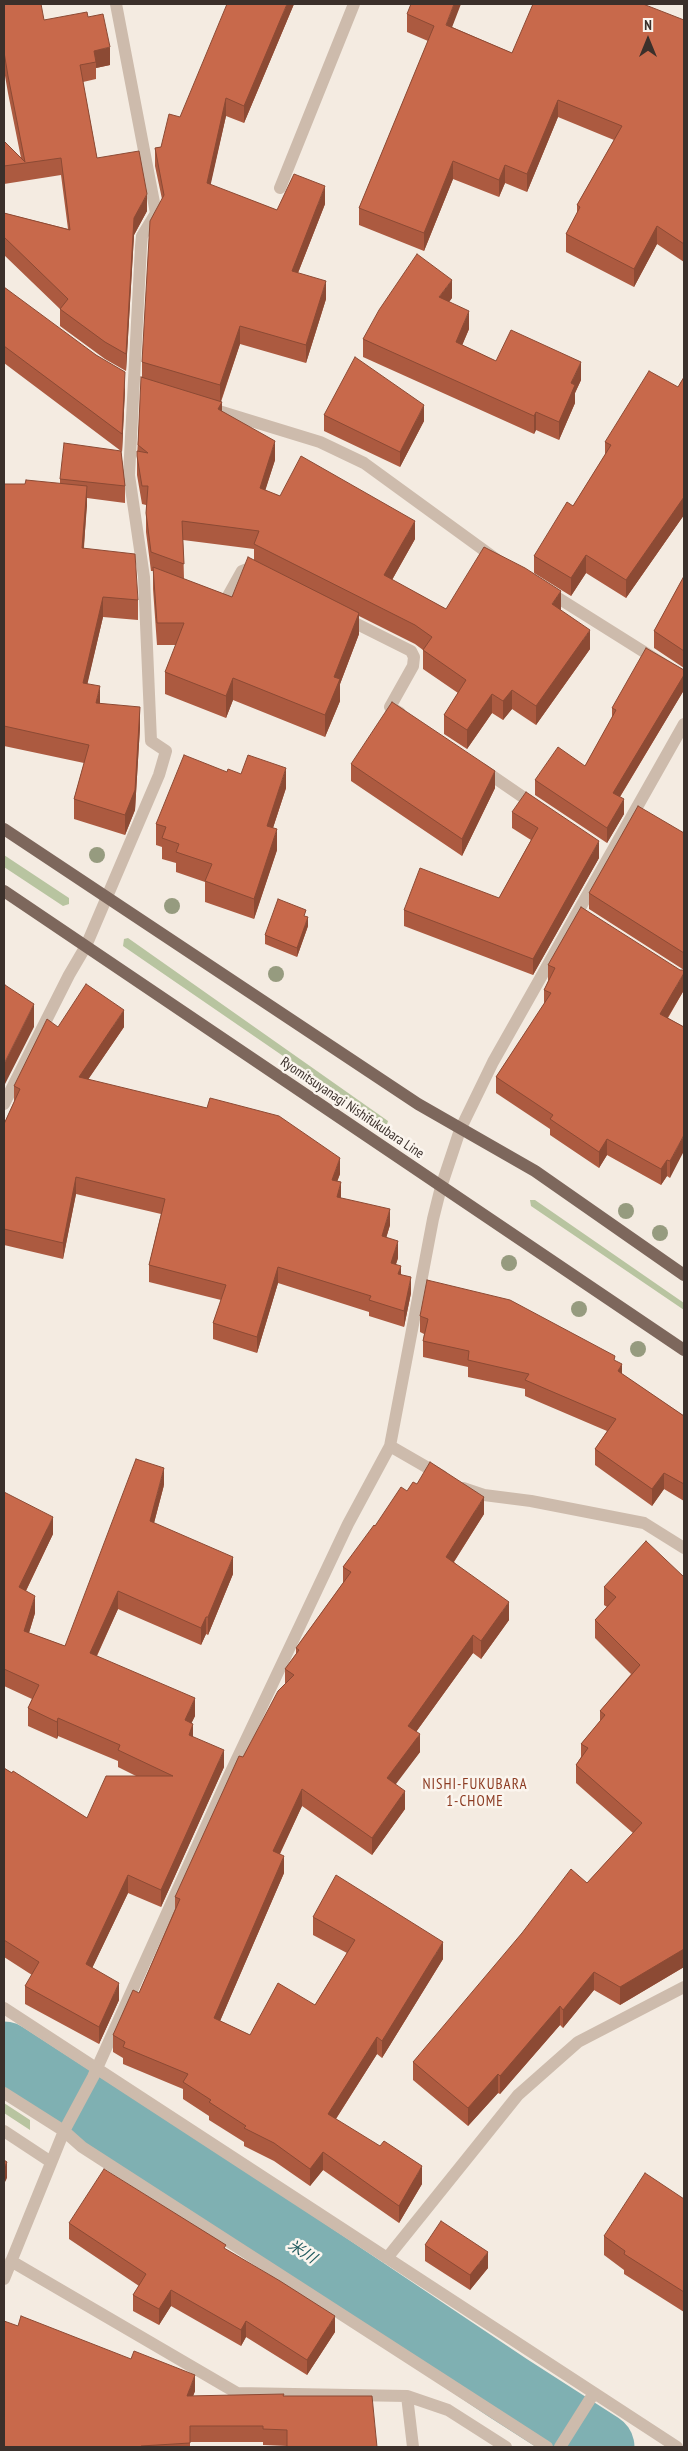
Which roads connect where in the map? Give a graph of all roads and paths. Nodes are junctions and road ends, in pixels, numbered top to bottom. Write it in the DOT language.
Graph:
graph roads {
  1 [pos="116,4"];
  2 [pos="354,4"];
  3 [pos="280,188"];
  4 [pos="117,376"];
  5 [pos="138,387"];
  6 [pos="199,405"];
  7 [pos="508,567"];
  8 [pos="144,577"];
  9 [pos="270,580"];
  10 [pos="534,582"];
  11 [pos="161,583"];
  12 [pos="205,598"];
  13 [pos="332,611"];
  14 [pos="684,677"];
  15 [pos="406,718"];
  16 [pos="684,724"];
  17 [pos="472,762"];
  18 [pos="545,811"];
  19 [pos="4,829"];
  20 [pos="4,891"];
  21 [pos="107,898"];
  22 [pos="86,946"];
  23 [pos="4,1104"];
  24 [pos="460,1130"];
  25 [pos="441,1187"];
  26 [pos="684,1275"];
  27 [pos="684,1350"];
  28 [pos="390,1446"];
  29 [pos="684,1548"];
  30 [pos="684,1987"];
  31 [pos="4,2008"];
  32 [pos="95,2073"];
  33 [pos="4,2093"];
  34 [pos="67,2128"];
  35 [pos="4,2131"];
  36 [pos="51,2162"];
  37 [pos="387,2258"];
  38 [pos="11,2261"];
  39 [pos="4,2279"];
  40 [pos="594,2393"];
  41 [pos="407,2396"];
  42 [pos="413,2447"];
  43 [pos="506,2447"];
  44 [pos="547,2447"];
  45 [pos="560,2447"];
  46 [pos="677,2447"];
  1 -- 5 [label="street"];
  2 -- 3 [label="street"];
  4 -- 5 [label="street"];
  5 -- 8 [label="street"];
  6 -- 7 [label="street"];
  8 -- 11 [label="street"];
  8 -- 21 [label="street"];
  9 -- 12 [label="street"];
  10 -- 14 [label="street"];
  13 -- 15 [label="street"];
  16 -- 24 [label="street"];
  17 -- 18 [label="street"];
  19 -- 21 [label="main road"];
  20 -- 22 [label="main road, Ryomitsuyanagi Nishifukubara Line"];
  21 -- 22 [label="street"];
  21 -- 24 [label="main road"];
  22 -- 23 [label="street"];
  22 -- 25 [label="main road, Ryomitsuyanagi Nishifukubara Line"];
  24 -- 25 [label="street"];
  24 -- 26 [label="main road"];
  25 -- 27 [label="main road, Ryomitsuyanagi Nishifukubara Line"];
  25 -- 28 [label="street"];
  28 -- 29 [label="street"];
  28 -- 32 [label="street"];
  30 -- 37 [label="street"];
  31 -- 32 [label="street"];
  32 -- 34 [label="street"];
  32 -- 37 [label="street"];
  33 -- 34 [label="street"];
  34 -- 36 [label="street"];
  34 -- 44 [label="street"];
  35 -- 36 [label="street"];
  36 -- 38 [label="street"];
  37 -- 40 [label="street"];
  38 -- 39 [label="street"];
  38 -- 41 [label="street"];
  40 -- 45 [label="street"];
  40 -- 46 [label="street"];
  41 -- 42 [label="street"];
  41 -- 43 [label="street"];
}
